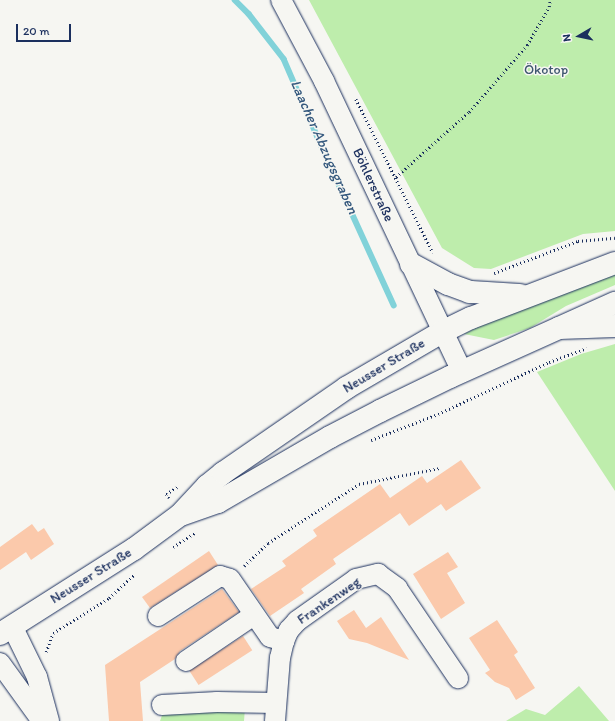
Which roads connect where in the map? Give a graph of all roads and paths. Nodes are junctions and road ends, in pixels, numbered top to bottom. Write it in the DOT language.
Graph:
graph roads {
  1 [pos="281,0"];
  2 [pos="550,0"];
  3 [pos="354,97"];
  4 [pos="396,178"];
  5 [pos="615,238"];
  6 [pos="436,258"];
  7 [pos="615,263"];
  8 [pos="411,264"];
  9 [pos="491,274"];
  10 [pos="525,296"];
  11 [pos="615,303"];
  12 [pos="615,326"];
  13 [pos="558,328"];
  14 [pos="442,332"];
  15 [pos="593,347"];
  16 [pos="462,372"];
  17 [pos="370,440"];
  18 [pos="440,468"];
  19 [pos="180,515"];
  20 [pos="200,529"];
  21 [pos="170,550"];
  22 [pos="140,569"];
  23 [pos="230,579"];
  24 [pos="254,615"];
  25 [pos="158,616"];
  26 [pos="6,630"];
  27 [pos="284,641"];
  28 [pos="45,654"];
  29 [pos="186,661"];
  30 [pos="0,663"];
  31 [pos="458,678"];
  32 [pos="162,705"];
  33 [pos="275,712"];
  34 [pos="42,721"];
  35 [pos="49,721"];
  1 -- 8 [label="street, Böhlerstraße"];
  2 -- 4 [label="path"];
  3 -- 4 [label="path"];
  4 -- 6 [label="path"];
  5 -- 9 [label="path"];
  7 -- 10 [label="main road, Neusser Straße"];
  8 -- 10 [label="main road"];
  8 -- 14 [label="street, Böhlerstraße"];
  10 -- 14 [label="main road, Neusser Straße"];
  11 -- 13 [label="main road, Neusser Straße"];
  12 -- 13 [label="main road"];
  13 -- 16 [label="main road, Neusser Straße"];
  14 -- 16 [label="street, Böhlerstraße"];
  14 -- 19 [label="main road, Neusser Straße"];
  15 -- 17 [label="path"];
  16 -- 19 [label="main road, Neusser Straße"];
  18 -- 23 [label="path"];
  19 -- 26 [label="main road, Neusser Straße"];
  20 -- 21 [label="path"];
  22 -- 28 [label="path"];
  23 -- 24 [label="street"];
  23 -- 25 [label="street"];
  24 -- 27 [label="street"];
  24 -- 29 [label="street"];
  26 -- 35 [label="street"];
  27 -- 31 [label="street, Frankenweg"];
  27 -- 33 [label="street, Frankenweg"];
  30 -- 34 [label="street"];
  32 -- 33 [label="street"];
}
